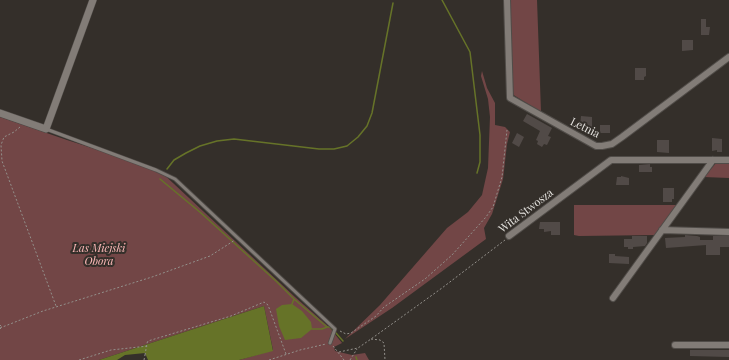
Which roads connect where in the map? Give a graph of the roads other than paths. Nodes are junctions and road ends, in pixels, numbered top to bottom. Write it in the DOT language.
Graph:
graph roads {
  1 [pos="93,0"];
  2 [pos="507,0"];
  3 [pos="729,57"];
  4 [pos="0,113"];
  5 [pos="46,129"];
  6 [pos="713,160"];
  7 [pos="729,160"];
  8 [pos="662,230"];
  9 [pos="729,232"];
  10 [pos="509,236"];
  11 [pos="613,298"];
  12 [pos="330,343"];
  13 [pos="675,345"];
  14 [pos="729,345"];
  1 -- 5 [label="street"];
  2 -- 3 [label="street, Letnia"];
  4 -- 5 [label="street"];
  5 -- 12 [label="lane"];
  6 -- 7 [label="street, Wita Stwosza"];
  6 -- 8 [label="street"];
  6 -- 10 [label="street, Wita Stwosza"];
  8 -- 9 [label="street"];
  8 -- 11 [label="street"];
  13 -- 14 [label="street"];
}
